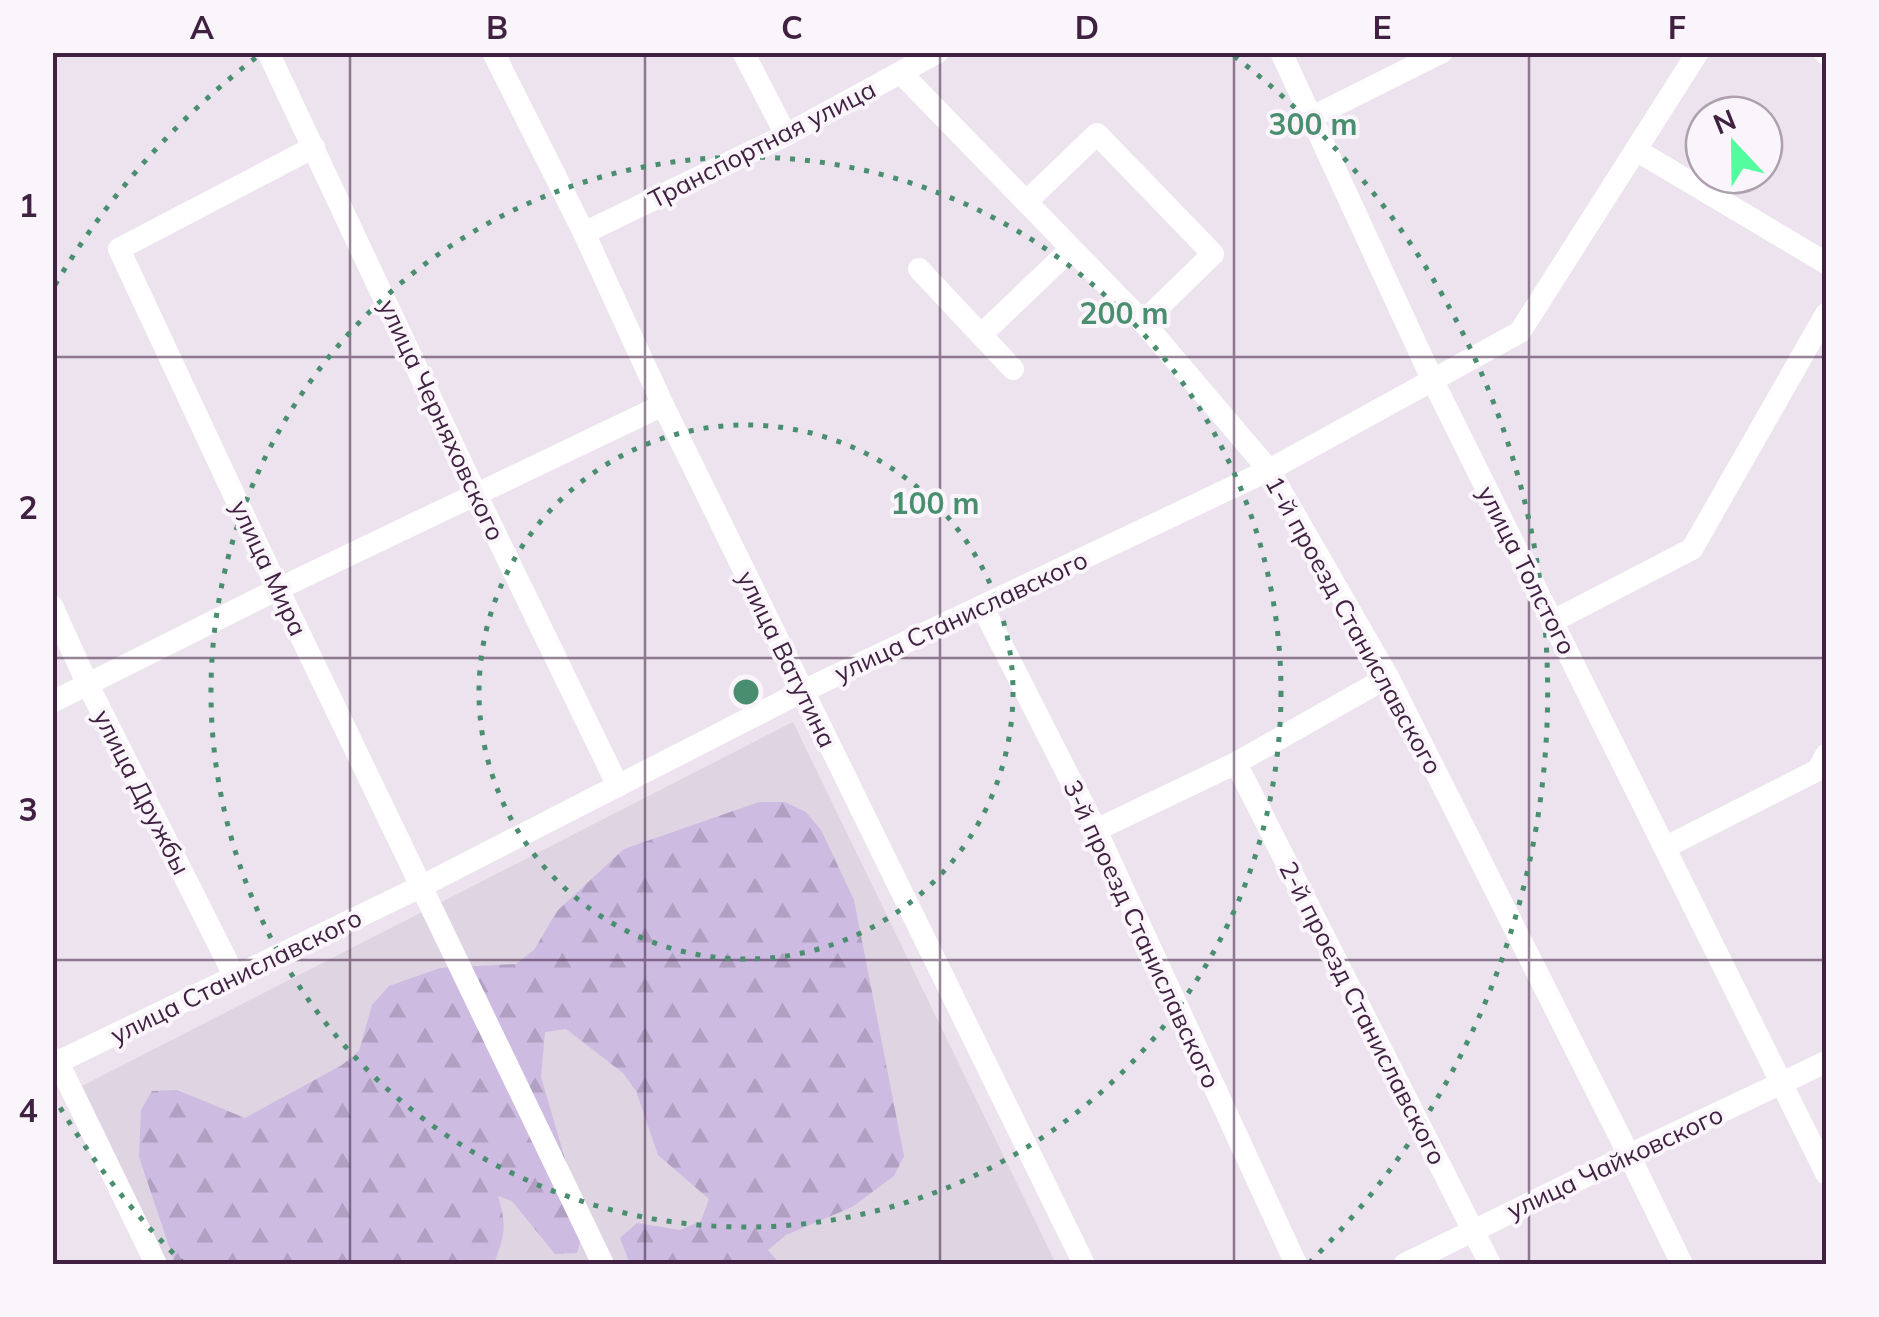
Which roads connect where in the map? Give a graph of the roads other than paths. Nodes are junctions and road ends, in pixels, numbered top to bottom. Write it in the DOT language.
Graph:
graph roads {
  1 [pos="268,52"];
  2 [pos="493,52"];
  3 [pos="744,52"];
  4 [pos="938,52"];
  5 [pos="1281,52"];
  6 [pos="1442,52"];
  7 [pos="1698,52"];
  8 [pos="901,74"];
  9 [pos="1310,118"];
  10 [pos="786,135"];
  11 [pos="314,148"];
  12 [pos="1636,150"];
  13 [pos="1026,202"];
  14 [pos="584,233"];
  15 [pos="1072,249"];
  16 [pos="1826,263"];
  17 [pos="919,269"];
  18 [pos="1826,314"];
  19 [pos="1142,322"];
  20 [pos="980,335"];
  21 [pos="1013,368"];
  22 [pos="1433,381"];
  23 [pos="663,405"];
  24 [pos="1269,470"];
  25 [pos="476,494"];
  26 [pos="278,588"];
  27 [pos="52,606"];
  28 [pos="982,606"];
  29 [pos="1553,620"];
  30 [pos="1388,676"];
  31 [pos="88,684"];
  32 [pos="803,691"];
  33 [pos="52,702"];
  34 [pos="1826,754"];
  35 [pos="1236,762"];
  36 [pos="618,786"];
  37 [pos="1096,830"];
  38 [pos="1666,847"];
  39 [pos="422,886"];
  40 [pos="236,976"];
  41 [pos="1826,1062"];
  42 [pos="54,1064"];
  43 [pos="1784,1082"];
  44 [pos="1630,1155"];
  45 [pos="1826,1173"];
  46 [pos="1474,1230"];
  47 [pos="156,1264"];
  48 [pos="603,1264"];
  49 [pos="1084,1264"];
  50 [pos="1296,1264"];
  51 [pos="1406,1264"];
  52 [pos="1490,1264"];
  53 [pos="1682,1264"];
  1 -- 11 [label="street, улица Черняховского"];
  2 -- 14 [label="street, улица Ватутина"];
  3 -- 10 [label="street"];
  4 -- 8 [label="street, Транспортная улица"];
  5 -- 9 [label="street, улица Толстого"];
  6 -- 9 [label="street"];
  7 -- 12 [label="street, улица Станиславского"];
  8 -- 10 [label="street, Транспортная улица"];
  8 -- 13 [label="street, 1-й проезд Станиславского"];
  9 -- 22 [label="street, улица Толстого"];
  10 -- 14 [label="street, Транспортная улица"];
  11 -- 25 [label="street, улица Черняховского"];
  11 -- 26 [label="street, улица Мира"];
  12 -- 16 [label="street"];
  12 -- 22 [label="street, улица Станиславского"];
  13 -- 15 [label="street, 1-й проезд Станиславского"];
  13 -- 19 [label="street"];
  14 -- 23 [label="street, улица Ватутина"];
  15 -- 19 [label="street, 1-й проезд Станиславского"];
  15 -- 20 [label="street"];
  17 -- 20 [label="street"];
  18 -- 29 [label="street"];
  19 -- 24 [label="street, 1-й проезд Станиславского"];
  20 -- 21 [label="street"];
  22 -- 24 [label="street, улица Станиславского"];
  22 -- 29 [label="street, улица Толстого"];
  23 -- 25 [label="street"];
  23 -- 32 [label="street, улица Ватутина"];
  24 -- 28 [label="street, улица Станиславского"];
  24 -- 30 [label="street, 1-й проезд Станиславского"];
  25 -- 26 [label="street"];
  25 -- 36 [label="street, улица Черняховского"];
  26 -- 31 [label="street"];
  26 -- 39 [label="street, улица Мира"];
  27 -- 31 [label="street, улица Дружбы"];
  28 -- 32 [label="street, улица Станиславского"];
  28 -- 37 [label="street, 3-й проезд Станиславского"];
  29 -- 38 [label="street, улица Толстого"];
  30 -- 35 [label="street"];
  30 -- 44 [label="street, 1-й проезд Станиславского"];
  31 -- 33 [label="street"];
  31 -- 40 [label="street, улица Дружбы"];
  32 -- 36 [label="street, улица Станиславского"];
  32 -- 49 [label="street, улица Ватутина"];
  34 -- 38 [label="street"];
  35 -- 37 [label="street"];
  35 -- 46 [label="street, 2-й проезд Станиславского"];
  36 -- 39 [label="street, улица Станиславского"];
  37 -- 50 [label="street, 3-й проезд Станиславского"];
  38 -- 43 [label="street, улица Толстого"];
  39 -- 40 [label="street, улица Станиславского"];
  39 -- 48 [label="street, улица Мира"];
  40 -- 42 [label="street, улица Станиславского"];
  41 -- 43 [label="street, улица Чайковского"];
  42 -- 47 [label="street"];
  43 -- 44 [label="street, улица Чайковского"];
  43 -- 45 [label="street, улица Толстого"];
  44 -- 46 [label="street, улица Чайковского"];
  44 -- 53 [label="street, 1-й проезд Станиславского"];
  46 -- 51 [label="street, улица Чайковского"];
  46 -- 52 [label="street, 2-й проезд Станиславского"];
}
